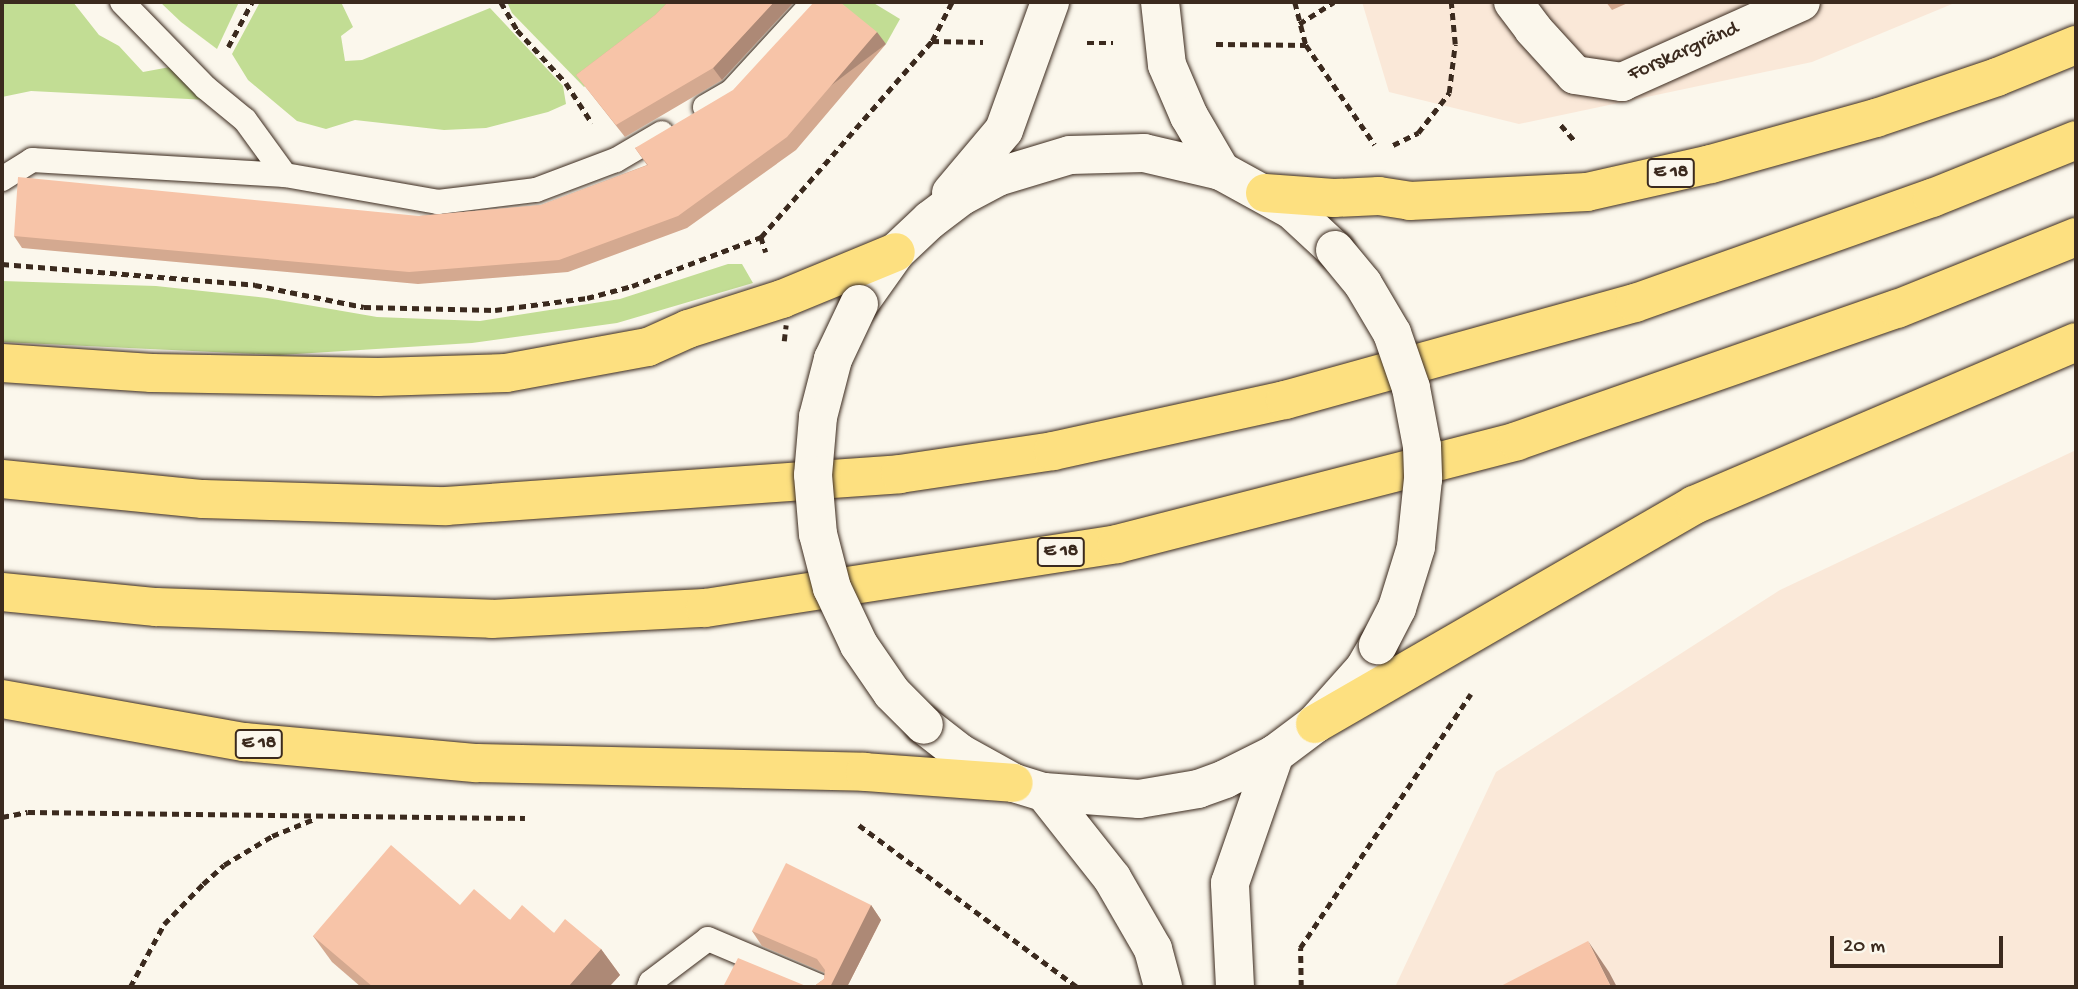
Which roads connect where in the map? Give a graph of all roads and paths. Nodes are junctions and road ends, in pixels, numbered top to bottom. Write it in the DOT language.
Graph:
graph roads {
  1 [pos="122,2"];
  2 [pos="501,2"];
  3 [pos="952,2"];
  4 [pos="1049,2"];
  5 [pos="1160,2"];
  6 [pos="1295,2"];
  7 [pos="1334,2"];
  8 [pos="1451,2"];
  9 [pos="1513,2"];
  10 [pos="1801,2"];
  11 [pos="811,5"];
  12 [pos="1299,24"];
  13 [pos="2076,45"];
  14 [pos="2076,139"];
  15 [pos="1590,141"];
  16 [pos="1563,145"];
  17 [pos="1389,147"];
  18 [pos="1380,152"];
  19 [pos="616,160"];
  20 [pos="1221,171"];
  21 [pos="285,175"];
  22 [pos="2,178"];
  23 [pos="1265,193"];
  24 [pos="929,220"];
  25 [pos="2076,237"];
  26 [pos="896,252"];
  27 [pos="2,264"];
  28 [pos="2076,342"];
  29 [pos="2,363"];
  30 [pos="2,479"];
  31 [pos="2,592"];
  32 [pos="1467,638"];
  33 [pos="2,699"];
  34 [pos="1315,724"];
  35 [pos="1275,754"];
  36 [pos="1029,787"];
  37 [pos="2,817"];
  38 [pos="862,826"];
  39 [pos="130,987"];
  40 [pos="649,987"];
  41 [pos="821,987"];
  42 [pos="1077,987"];
  43 [pos="1163,987"];
  44 [pos="1235,987"];
  45 [pos="1301,987"];
  1 -- 21 [label="lane"];
  2 -- 19 [label="path"];
  3 -- 27 [label="path"];
  4 -- 24 [label="street"];
  5 -- 20 [label="street"];
  6 -- 12 [label="path"];
  7 -- 12 [label="path"];
  8 -- 17 [label="path"];
  9 -- 10 [label="street, Forskargränd"];
  11 -- 19 [label="lane"];
  12 -- 18 [label="path"];
  13 -- 23 [label="highway, E 18"];
  14 -- 30 [label="highway"];
  15 -- 16 [label="path"];
  19 -- 21 [label="lane"];
  20 -- 23 [label="street, E 18"];
  20 -- 24 [label="street, E 18"];
  21 -- 22 [label="lane"];
  23 -- 34 [label="street, E 18, bridge"];
  24 -- 26 [label="street, E 18"];
  25 -- 31 [label="highway, E 18"];
  26 -- 29 [label="highway, E 18"];
  26 -- 36 [label="street, E 18, bridge"];
  28 -- 32 [label="highway, E 18"];
  32 -- 34 [label="highway, E 18"];
  32 -- 45 [label="path"];
  33 -- 36 [label="highway, E 18"];
  34 -- 35 [label="street, E 18"];
  35 -- 36 [label="street, E 18"];
  35 -- 44 [label="street"];
  36 -- 43 [label="street"];
  37 -- 39 [label="path"];
  38 -- 42 [label="path"];
  40 -- 41 [label="lane"];
}
